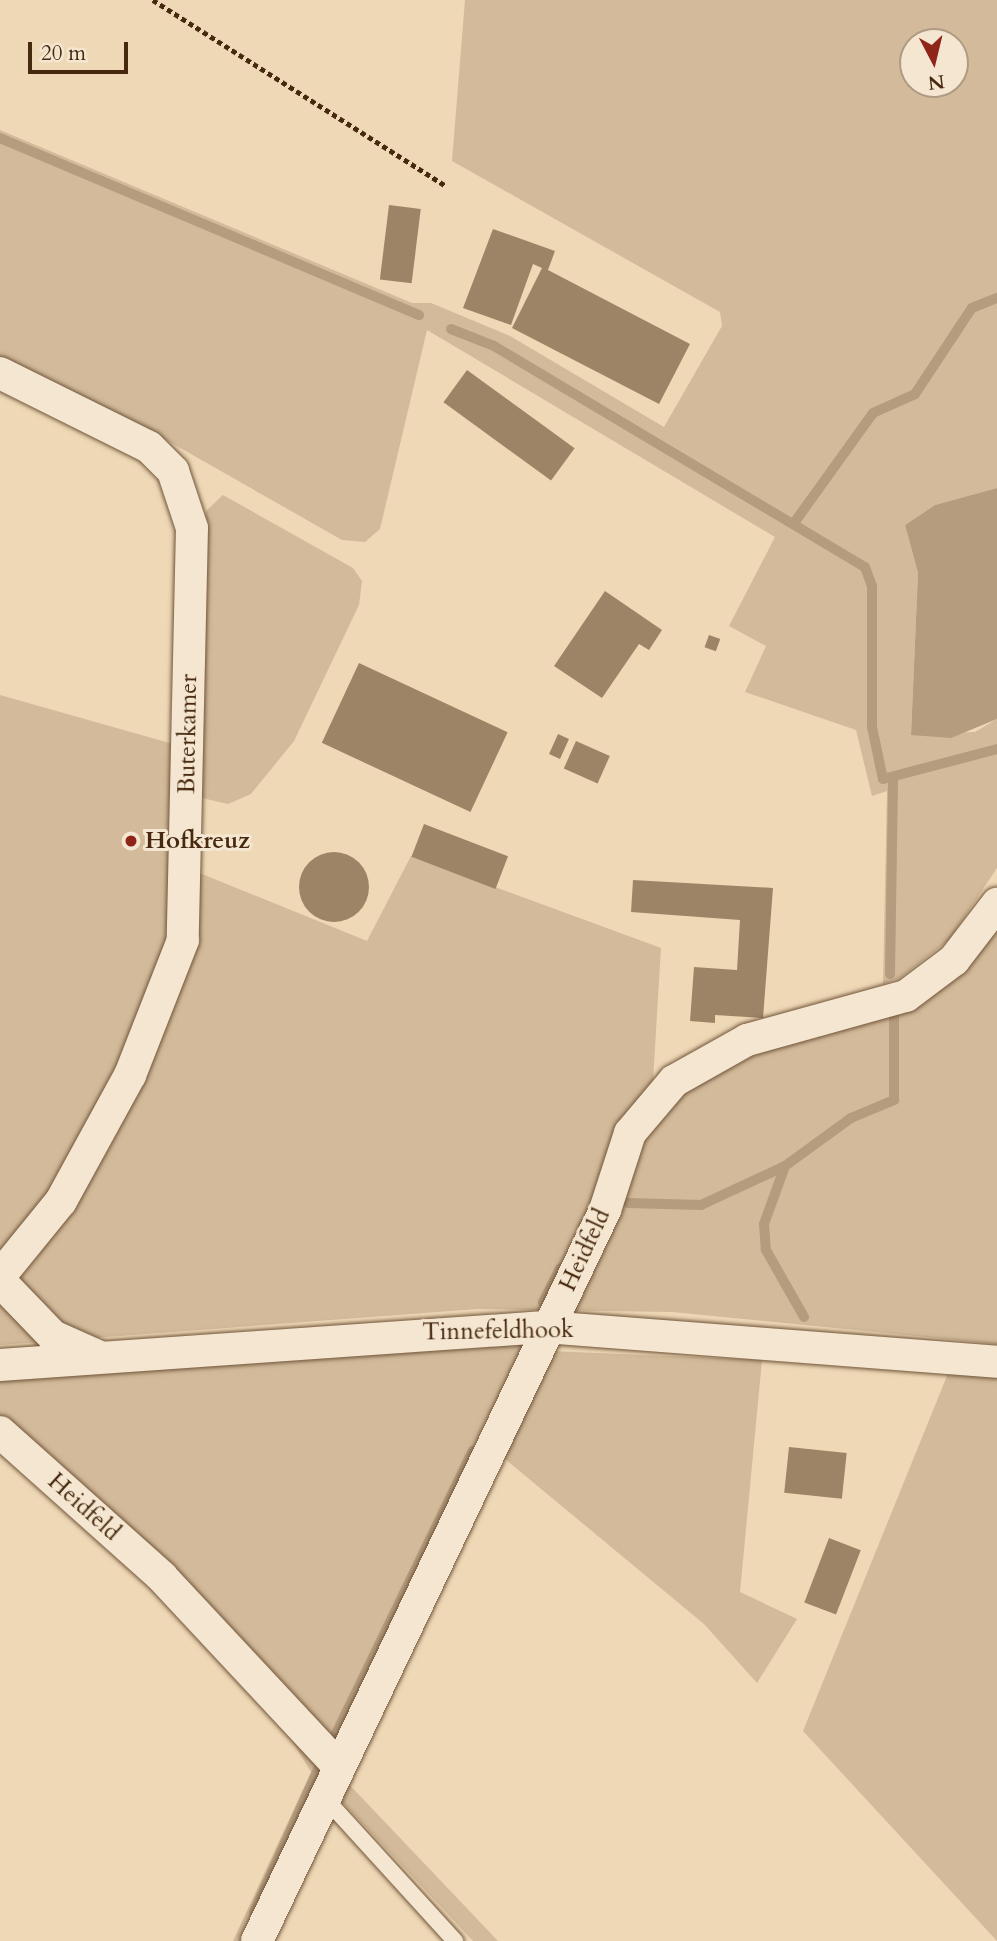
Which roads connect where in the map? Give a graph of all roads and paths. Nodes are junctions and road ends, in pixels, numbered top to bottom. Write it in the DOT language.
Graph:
graph roads {
  1 [pos="153,0"];
  2 [pos="445,186"];
  3 [pos="0,373"];
  4 [pos="997,904"];
  5 [pos="0,1279"];
  6 [pos="545,1327"];
  7 [pos="109,1360"];
  8 [pos="997,1362"];
  9 [pos="0,1365"];
  10 [pos="0,1432"];
  11 [pos="338,1766"];
  12 [pos="324,1797"];
  13 [pos="257,1941"];
  14 [pos="456,1941"];
  1 -- 2 [label="path"];
  3 -- 5 [label="street, Buterkamer"];
  4 -- 6 [label="street, Heidfeld"];
  5 -- 7 [label="street"];
  6 -- 7 [label="street, Tinnefeldhook"];
  6 -- 8 [label="street, Tinnefeldhook"];
  6 -- 11 [label="street, Heidfeld"];
  7 -- 9 [label="street, Tinnefeldhook"];
  10 -- 11 [label="street, Heidfeld"];
  11 -- 12 [label="street, Heidfeld"];
  12 -- 13 [label="street, Heidfeld"];
  12 -- 14 [label="lane"];
}
